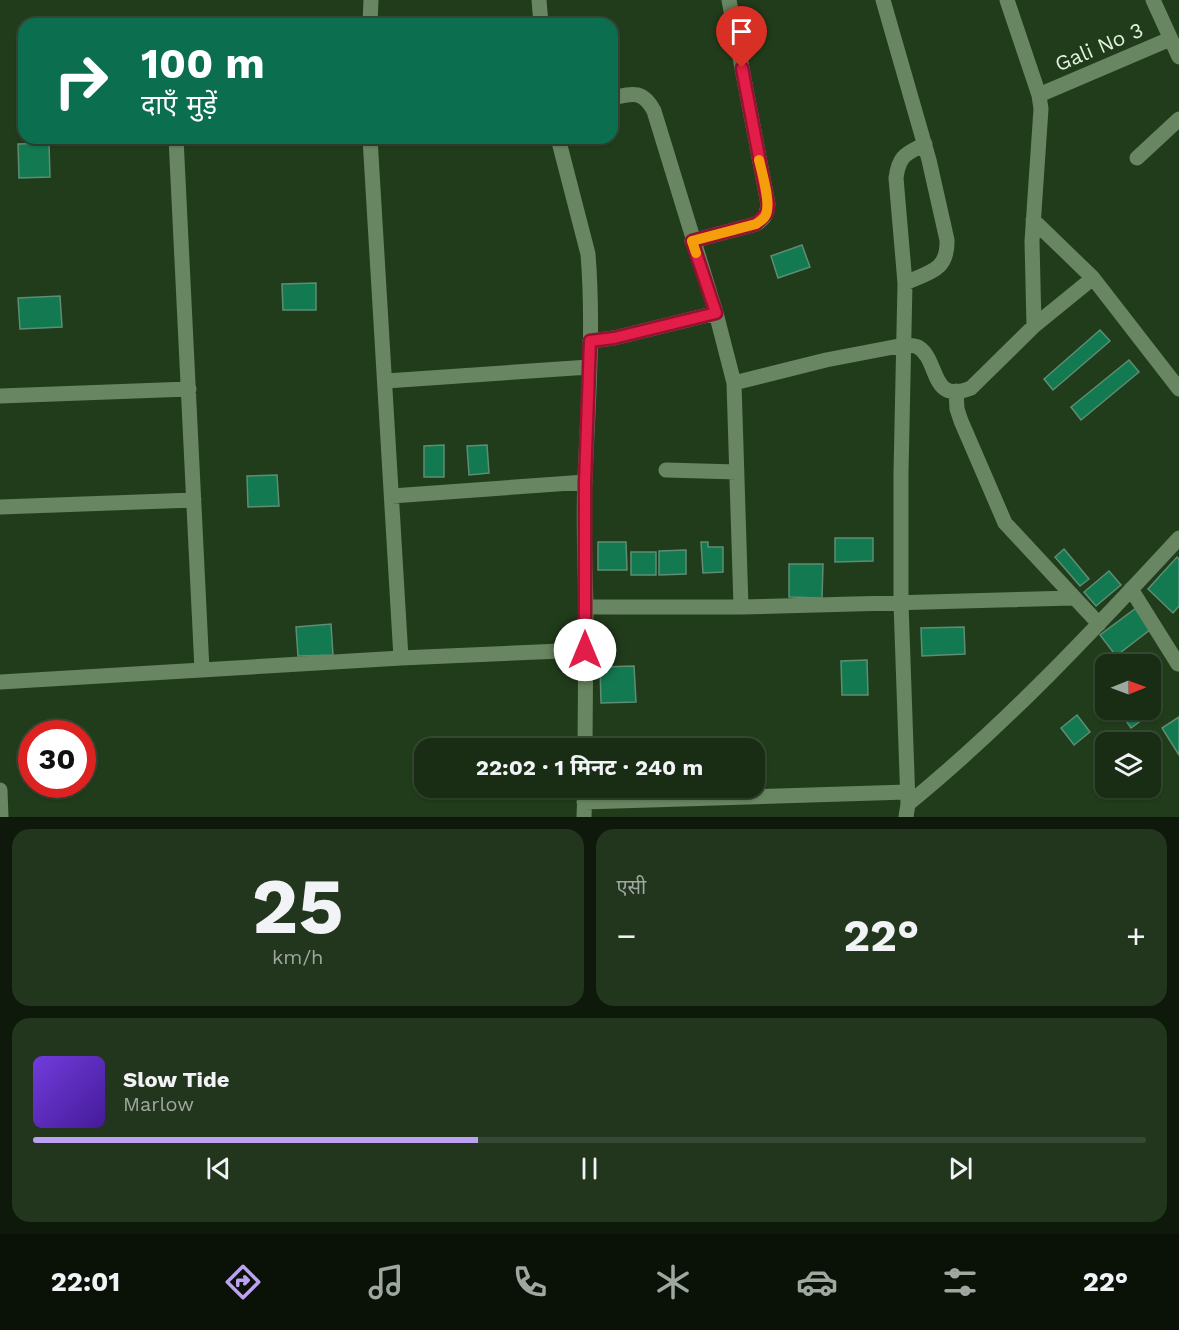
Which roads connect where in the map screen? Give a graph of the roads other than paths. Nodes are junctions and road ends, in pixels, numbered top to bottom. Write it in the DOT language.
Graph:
graph roads {
  1 [pos="371,0"];
  2 [pos="539,0"];
  3 [pos="729,0"];
  4 [pos="883,0"];
  5 [pos="1007,0"];
  6 [pos="1153,0"];
  7 [pos="370,18"];
  8 [pos="540,18"];
  9 [pos="1170,39"];
  10 [pos="1179,57"];
  11 [pos="1040,95"];
  12 [pos="618,96"];
  13 [pos="1179,119"];
  14 [pos="176,144"];
  15 [pos="370,144"];
  16 [pos="560,144"];
  17 [pos="925,144"];
  18 [pos="1137,158"];
  19 [pos="1033,220"];
  20 [pos="692,241"];
  21 [pos="1094,278"];
  22 [pos="905,283"];
  23 [pos="716,313"];
  24 [pos="1034,326"];
  25 [pos="590,341"];
  26 [pos="904,345"];
  27 [pos="589,367"];
  28 [pos="386,381"];
  29 [pos="734,383"];
  30 [pos="189,389"];
  31 [pos="1179,389"];
  32 [pos="956,391"];
  33 [pos="0,396"];
  34 [pos="666,471"];
  35 [pos="737,472"];
  36 [pos="585,482"];
  37 [pos="392,496"];
  38 [pos="194,500"];
  39 [pos="0,507"];
  40 [pos="1179,538"];
  41 [pos="1131,590"];
  42 [pos="1074,598"];
  43 [pos="901,603"];
  44 [pos="585,606"];
  45 [pos="741,607"];
  46 [pos="1099,624"];
  47 [pos="585,650"];
  48 [pos="401,658"];
  49 [pos="1178,664"];
  50 [pos="202,669"];
  51 [pos="0,682"];
  52 [pos="585,738"];
  53 [pos="0,790"];
  54 [pos="584,802"];
  55 [pos="907,804"];
  56 [pos="1,817"];
  1 -- 7 [label="street"];
  2 -- 8 [label="street"];
  3 -- 20 [label="street"];
  4 -- 17 [label="street"];
  5 -- 11 [label="street"];
  6 -- 9 [label="street, Gali No 3"];
  9 -- 10 [label="street"];
  9 -- 11 [label="street, Gali No 3"];
  11 -- 19 [label="street"];
  12 -- 20 [label="street"];
  13 -- 18 [label="street"];
  14 -- 30 [label="street"];
  15 -- 28 [label="street"];
  16 -- 25 [label="street"];
  17 -- 22 [label="street"];
  17 -- 22 [label="street"];
  19 -- 21 [label="street"];
  19 -- 24 [label="street"];
  20 -- 23 [label="street"];
  21 -- 24 [label="street"];
  21 -- 31 [label="street"];
  22 -- 26 [label="street"];
  23 -- 25 [label="street"];
  23 -- 29 [label="street"];
  24 -- 32 [label="street"];
  25 -- 27 [label="street"];
  26 -- 29 [label="street"];
  26 -- 32 [label="street"];
  26 -- 43 [label="street"];
  27 -- 28 [label="street"];
  27 -- 36 [label="street"];
  28 -- 37 [label="street"];
  29 -- 35 [label="street"];
  30 -- 33 [label="street"];
  30 -- 38 [label="street"];
  32 -- 42 [label="street"];
  34 -- 35 [label="street"];
  35 -- 45 [label="street"];
  36 -- 37 [label="street"];
  36 -- 44 [label="street"];
  37 -- 48 [label="street"];
  38 -- 39 [label="street"];
  38 -- 50 [label="street"];
  40 -- 41 [label="street"];
  41 -- 46 [label="street"];
  41 -- 49 [label="street"];
  42 -- 43 [label="street"];
  42 -- 46 [label="street"];
  43 -- 45 [label="street"];
  43 -- 55 [label="street"];
  44 -- 45 [label="street"];
  44 -- 47 [label="street"];
  46 -- 55 [label="street"];
  47 -- 48 [label="street"];
  47 -- 52 [label="street"];
  48 -- 50 [label="street"];
  50 -- 51 [label="street"];
  53 -- 56 [label="street"];
  54 -- 55 [label="street"];
}
